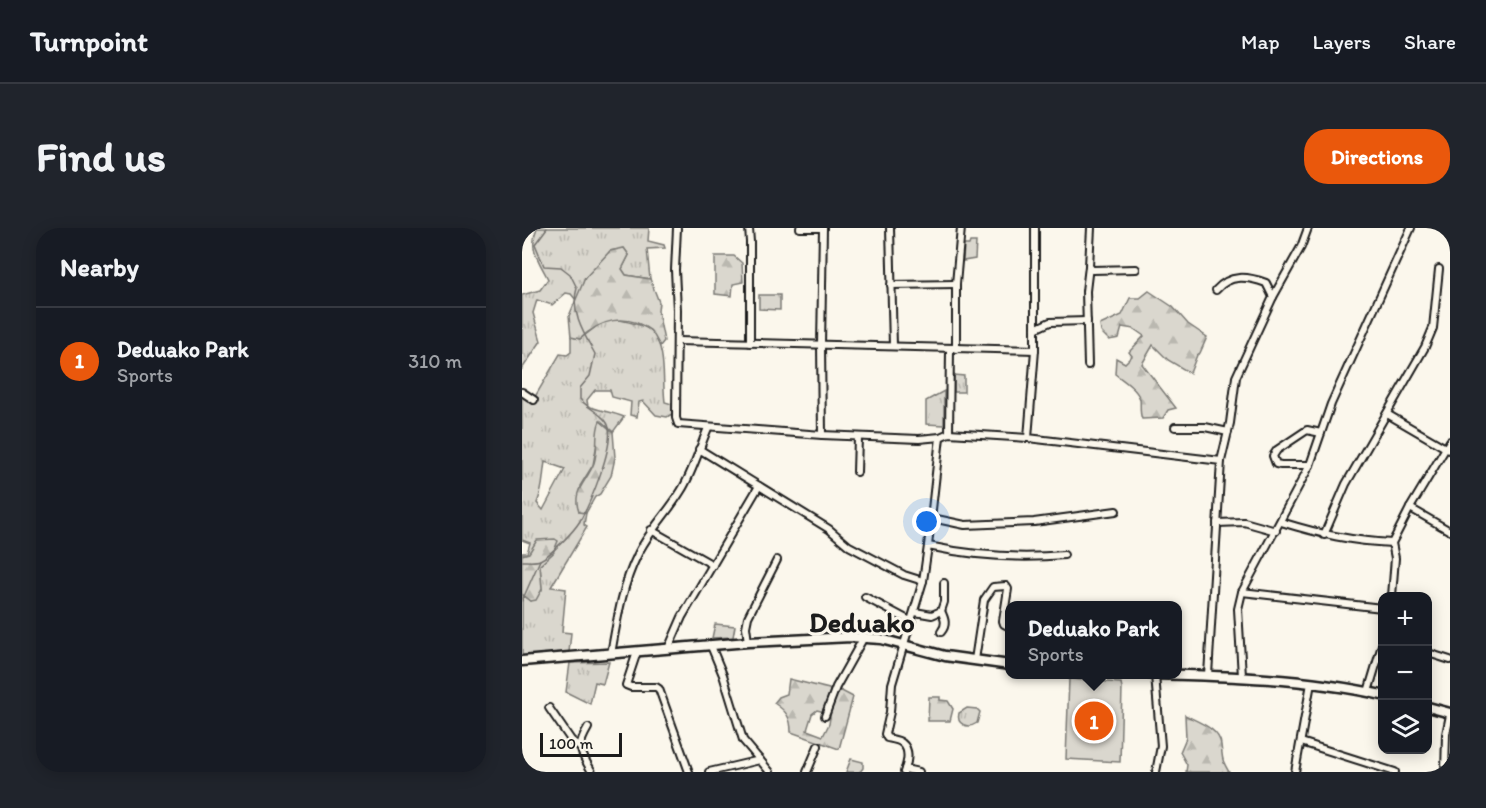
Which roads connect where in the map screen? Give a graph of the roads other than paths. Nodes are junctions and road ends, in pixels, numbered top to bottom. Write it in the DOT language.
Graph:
graph roads {
  1 [pos="677,228"];
  2 [pos="748,228"];
  3 [pos="800,228"];
  4 [pos="823,228"];
  5 [pos="890,228"];
  6 [pos="961,228"];
  7 [pos="1035,228"];
  8 [pos="1091,228"];
  9 [pos="1308,228"];
  10 [pos="1411,228"];
  11 [pos="1089,266"];
  12 [pos="1136,269"];
  13 [pos="1439,269"];
  14 [pos="956,284"];
  15 [pos="891,285"];
  16 [pos="1216,290"];
  17 [pos="1273,297"];
  18 [pos="1087,321"];
  19 [pos="1035,329"];
  20 [pos="677,341"];
  21 [pos="750,343"];
  22 [pos="821,345"];
  23 [pos="893,346"];
  24 [pos="953,350"];
  25 [pos="1035,350"];
  26 [pos="1088,365"];
  27 [pos="522,392"];
  28 [pos="534,400"];
  29 [pos="1387,414"];
  30 [pos="1175,427"];
  31 [pos="708,428"];
  32 [pos="1228,432"];
  33 [pos="948,433"];
  34 [pos="1321,434"];
  35 [pos="822,435"];
  36 [pos="858,437"];
  37 [pos="940,437"];
  38 [pos="1028,438"];
  39 [pos="1450,441"];
  40 [pos="699,449"];
  41 [pos="1448,449"];
  42 [pos="1221,461"];
  43 [pos="1310,465"];
  44 [pos="857,472"];
  45 [pos="759,486"];
  46 [pos="1410,508"];
  47 [pos="1116,511"];
  48 [pos="932,518"];
  49 [pos="1281,522"];
  50 [pos="1217,523"];
  51 [pos="651,530"];
  52 [pos="1276,531"];
  53 [pos="1450,531"];
  54 [pos="1324,535"];
  55 [pos="1392,543"];
  56 [pos="928,546"];
  57 [pos="1064,555"];
  58 [pos="777,560"];
  59 [pos="713,565"];
  60 [pos="923,581"];
  61 [pos="944,583"];
  62 [pos="1242,592"];
  63 [pos="1392,592"];
  64 [pos="865,597"];
  65 [pos="1006,601"];
  66 [pos="1378,607"];
  67 [pos="1005,609"];
  68 [pos="941,611"];
  69 [pos="915,612"];
  70 [pos="912,622"];
  71 [pos="1005,624"];
  72 [pos="941,632"];
  73 [pos="864,637"];
  74 [pos="748,642"];
  75 [pos="903,644"];
  76 [pos="711,646"];
  77 [pos="1383,646"];
  78 [pos="668,649"];
  79 [pos="638,652"];
  80 [pos="611,654"];
  81 [pos="1432,654"];
  82 [pos="975,660"];
  83 [pos="1450,660"];
  84 [pos="522,661"];
  85 [pos="1005,664"];
  86 [pos="1182,675"];
  87 [pos="1208,675"];
  88 [pos="1242,676"];
  89 [pos="1155,679"];
  90 [pos="1311,683"];
  91 [pos="1368,692"];
  92 [pos="1378,694"];
  93 [pos="549,708"];
  94 [pos="1432,708"];
  95 [pos="1450,714"];
  96 [pos="825,716"];
  97 [pos="588,728"];
  98 [pos="1300,742"];
  99 [pos="818,746"];
  100 [pos="579,747"];
  101 [pos="760,760"];
  102 [pos="590,770"];
  103 [pos="905,770"];
  104 [pos="583,772"];
  105 [pos="689,772"];
  106 [pos="709,772"];
  107 [pos="770,772"];
  108 [pos="807,772"];
  109 [pos="919,772"];
  110 [pos="1156,772"];
  111 [pos="1295,772"];
  112 [pos="1395,772"];
  113 [pos="1445,772"];
  1 -- 20 [label="street"];
  2 -- 21 [label="street"];
  3 -- 4 [label="street"];
  4 -- 22 [label="street"];
  5 -- 15 [label="street"];
  6 -- 14 [label="street"];
  7 -- 19 [label="street"];
  8 -- 11 [label="street"];
  9 -- 17 [label="street"];
  10 -- 34 [label="street"];
  11 -- 12 [label="street"];
  11 -- 18 [label="street"];
  13 -- 29 [label="street"];
  14 -- 15 [label="street"];
  14 -- 24 [label="street"];
  15 -- 23 [label="street"];
  16 -- 17 [label="street"];
  17 -- 32 [label="street"];
  18 -- 19 [label="street"];
  18 -- 26 [label="street"];
  19 -- 25 [label="street"];
  20 -- 21 [label="street"];
  20 -- 31 [label="street"];
  21 -- 22 [label="street"];
  22 -- 23 [label="street"];
  22 -- 35 [label="street"];
  23 -- 24 [label="street"];
  24 -- 25 [label="street"];
  24 -- 33 [label="street"];
  25 -- 38 [label="street"];
  27 -- 28 [label="street"];
  29 -- 41 [label="street"];
  29 -- 54 [label="street"];
  30 -- 32 [label="street"];
  31 -- 35 [label="street"];
  31 -- 40 [label="street"];
  32 -- 42 [label="street"];
  33 -- 37 [label="street"];
  33 -- 38 [label="street"];
  34 -- 43 [label="street"];
  34 -- 43 [label="street"];
  35 -- 36 [label="street"];
  36 -- 37 [label="street"];
  36 -- 44 [label="street"];
  37 -- 48 [label="street"];
  38 -- 42 [label="street"];
  39 -- 41 [label="street"];
  40 -- 45 [label="street"];
  40 -- 51 [label="street"];
  41 -- 46 [label="street"];
  42 -- 50 [label="street"];
  43 -- 49 [label="street"];
  45 -- 59 [label="street"];
  45 -- 60 [label="street"];
  46 -- 53 [label="street"];
  46 -- 55 [label="street"];
  47 -- 48 [label="street"];
  48 -- 56 [label="street"];
  49 -- 52 [label="street"];
  49 -- 54 [label="street"];
  50 -- 52 [label="street"];
  50 -- 87 [label="street"];
  51 -- 59 [label="street"];
  51 -- 80 [label="street"];
  52 -- 62 [label="street"];
  54 -- 55 [label="street"];
  55 -- 63 [label="street"];
  56 -- 57 [label="street"];
  56 -- 60 [label="street"];
  58 -- 74 [label="street"];
  59 -- 78 [label="street"];
  60 -- 69 [label="street"];
  61 -- 68 [label="street"];
  62 -- 66 [label="street"];
  62 -- 88 [label="street"];
  64 -- 70 [label="street"];
  65 -- 82 [label="street"];
  67 -- 71 [label="street"];
  68 -- 69 [label="street"];
  68 -- 72 [label="street"];
  69 -- 70 [label="street"];
  70 -- 75 [label="street"];
  73 -- 74 [label="street"];
  73 -- 75 [label="street"];
  73 -- 96 [label="street"];
  74 -- 76 [label="street"];
  75 -- 82 [label="street"];
  75 -- 103 [label="street"];
  76 -- 78 [label="street"];
  76 -- 101 [label="street"];
  77 -- 91 [label="street"];
  78 -- 79 [label="street"];
  79 -- 80 [label="street"];
  79 -- 105 [label="street"];
  80 -- 84 [label="street"];
  81 -- 83 [label="street"];
  82 -- 85 [label="street"];
  86 -- 87 [label="street"];
  87 -- 88 [label="street"];
  88 -- 90 [label="street"];
  89 -- 110 [label="street"];
  90 -- 91 [label="street"];
  90 -- 98 [label="street"];
  91 -- 92 [label="street"];
  93 -- 100 [label="street"];
  94 -- 95 [label="street"];
  95 -- 113 [label="street"];
  97 -- 100 [label="street"];
  98 -- 111 [label="street"];
  98 -- 112 [label="street"];
  99 -- 108 [label="street"];
  100 -- 102 [label="street"];
  101 -- 106 [label="street"];
  101 -- 107 [label="street"];
  102 -- 104 [label="street"];
  103 -- 109 [label="street"];
}
